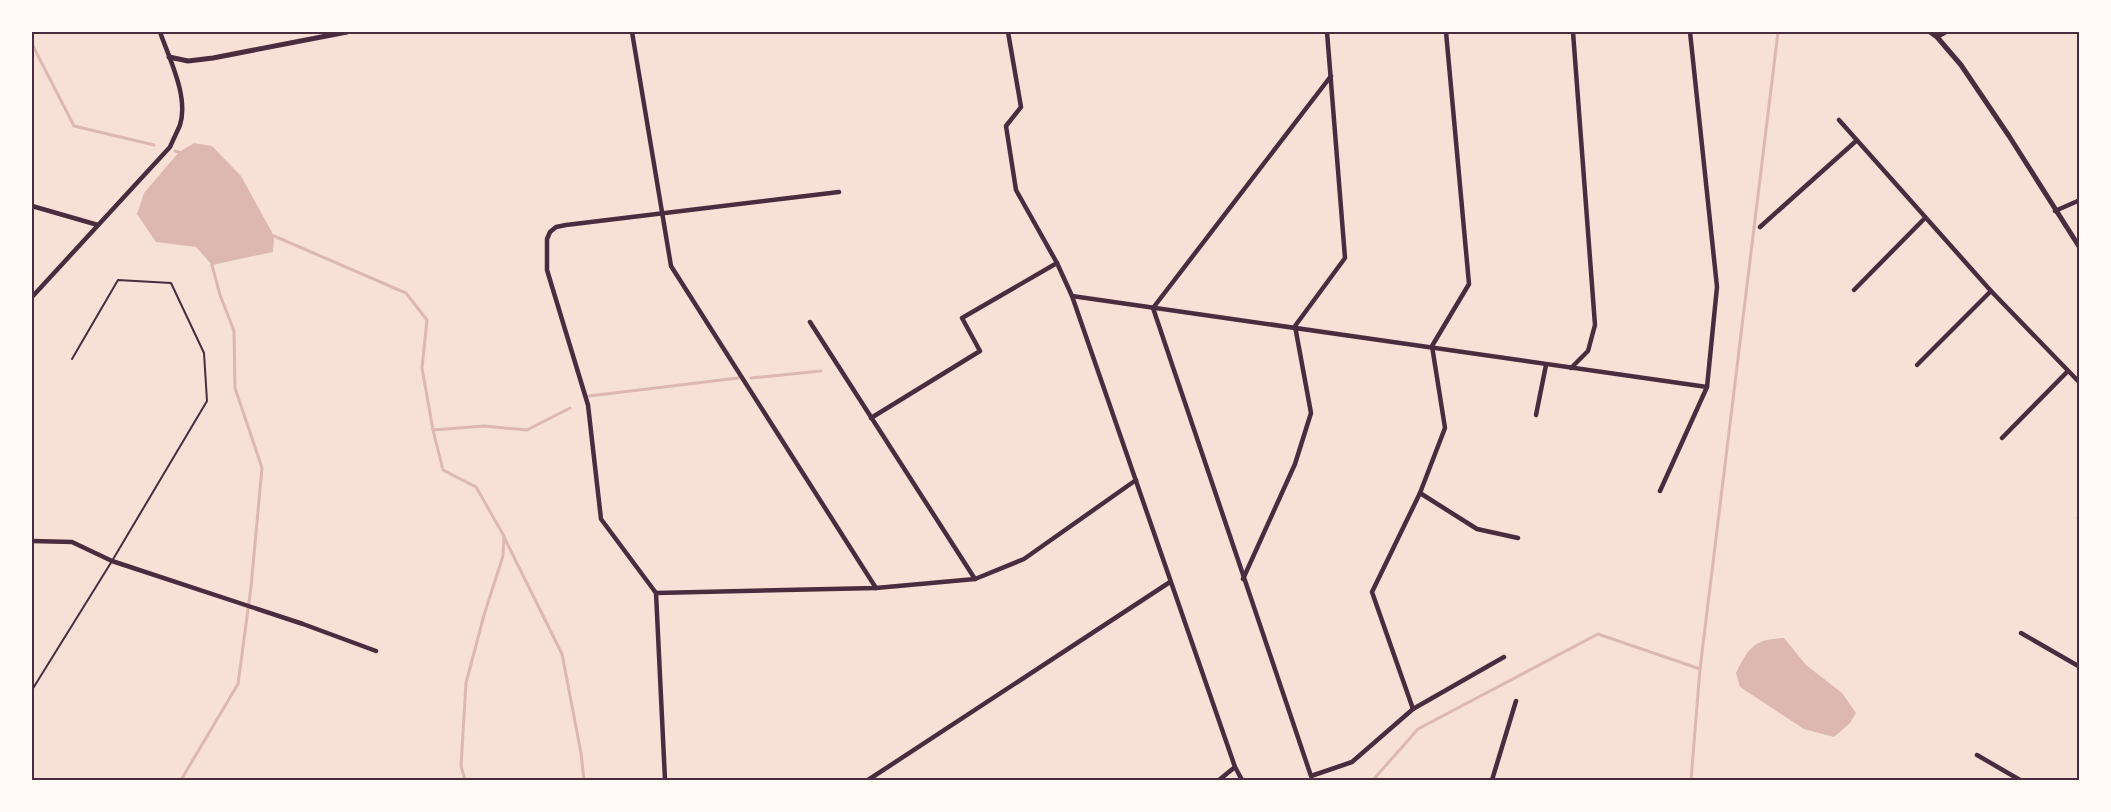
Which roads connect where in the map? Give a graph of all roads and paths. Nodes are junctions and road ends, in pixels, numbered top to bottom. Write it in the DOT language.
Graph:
graph roads {
  1 [pos="160,32"];
  2 [pos="347,32"];
  3 [pos="632,32"];
  4 [pos="1008,32"];
  5 [pos="1327,32"];
  6 [pos="1446,32"];
  7 [pos="1573,32"];
  8 [pos="1690,32"];
  9 [pos="1930,32"];
  10 [pos="1946,32"];
  11 [pos="1937,37"];
  12 [pos="169,57"];
  13 [pos="1331,76"];
  14 [pos="1839,120"];
  15 [pos="1856,141"];
  16 [pos="839,192"];
  17 [pos="2079,200"];
  18 [pos="32,206"];
  19 [pos="2055,211"];
  20 [pos="662,213"];
  21 [pos="1925,218"];
  22 [pos="98,225"];
  23 [pos="1760,228"];
  24 [pos="2079,248"];
  25 [pos="1057,263"];
  26 [pos="1854,290"];
  27 [pos="1991,291"];
  28 [pos="1072,296"];
  29 [pos="32,297"];
  30 [pos="1153,308"];
  31 [pos="810,322"];
  32 [pos="1295,327"];
  33 [pos="1432,346"];
  34 [pos="72,359"];
  35 [pos="1545,365"];
  36 [pos="1917,365"];
  37 [pos="1571,368"];
  38 [pos="2068,371"];
  39 [pos="2079,383"];
  40 [pos="1707,387"];
  41 [pos="1536,415"];
  42 [pos="871,418"];
  43 [pos="2002,438"];
  44 [pos="1136,480"];
  45 [pos="1660,491"];
  46 [pos="1420,493"];
  47 [pos="1518,538"];
  48 [pos="32,541"];
  49 [pos="112,561"];
  50 [pos="975,579"];
  51 [pos="1244,579"];
  52 [pos="1170,582"];
  53 [pos="876,588"];
  54 [pos="656,593"];
  55 [pos="2021,633"];
  56 [pos="376,651"];
  57 [pos="1504,657"];
  58 [pos="2079,667"];
  59 [pos="32,690"];
  60 [pos="1516,701"];
  61 [pos="1413,709"];
  62 [pos="1977,755"];
  63 [pos="1235,767"];
  64 [pos="665,780"];
  65 [pos="868,780"];
  66 [pos="1219,780"];
  67 [pos="1242,780"];
  68 [pos="1492,780"];
  69 [pos="2020,780"];
  1 -- 12 [label="street"];
  2 -- 12 [label="street"];
  3 -- 20 [label="street"];
  4 -- 25 [label="street"];
  5 -- 13 [label="street"];
  6 -- 33 [label="street"];
  7 -- 37 [label="street"];
  8 -- 40 [label="street"];
  9 -- 11 [label="street"];
  10 -- 11 [label="street"];
  11 -- 19 [label="street"];
  12 -- 22 [label="street"];
  13 -- 30 [label="street"];
  13 -- 32 [label="street"];
  14 -- 15 [label="street"];
  15 -- 21 [label="street"];
  15 -- 23 [label="street"];
  16 -- 20 [label="street"];
  17 -- 19 [label="street"];
  18 -- 22 [label="street"];
  19 -- 24 [label="street"];
  20 -- 53 [label="street"];
  20 -- 54 [label="street"];
  21 -- 26 [label="street"];
  21 -- 27 [label="street"];
  22 -- 29 [label="street"];
  25 -- 28 [label="street"];
  25 -- 42 [label="street"];
  27 -- 36 [label="street"];
  27 -- 38 [label="street"];
  28 -- 30 [label="street"];
  28 -- 44 [label="street"];
  30 -- 32 [label="street"];
  30 -- 51 [label="street"];
  31 -- 42 [label="street"];
  32 -- 33 [label="street"];
  32 -- 51 [label="street"];
  33 -- 35 [label="street"];
  33 -- 46 [label="street"];
  34 -- 49 [label="lane"];
  35 -- 37 [label="street"];
  35 -- 41 [label="street"];
  37 -- 40 [label="street"];
  38 -- 39 [label="street"];
  38 -- 43 [label="street"];
  40 -- 45 [label="street"];
  42 -- 50 [label="street"];
  44 -- 50 [label="street"];
  44 -- 52 [label="street"];
  46 -- 47 [label="street"];
  46 -- 61 [label="street"];
  48 -- 49 [label="street"];
  49 -- 56 [label="street"];
  49 -- 59 [label="lane"];
  50 -- 53 [label="street"];
  51 -- 61 [label="street"];
  52 -- 63 [label="street"];
  52 -- 65 [label="street"];
  53 -- 54 [label="street"];
  54 -- 64 [label="street"];
  55 -- 58 [label="street"];
  57 -- 61 [label="street"];
  60 -- 68 [label="street"];
  62 -- 69 [label="street"];
  63 -- 66 [label="street"];
  63 -- 67 [label="street"];
}
